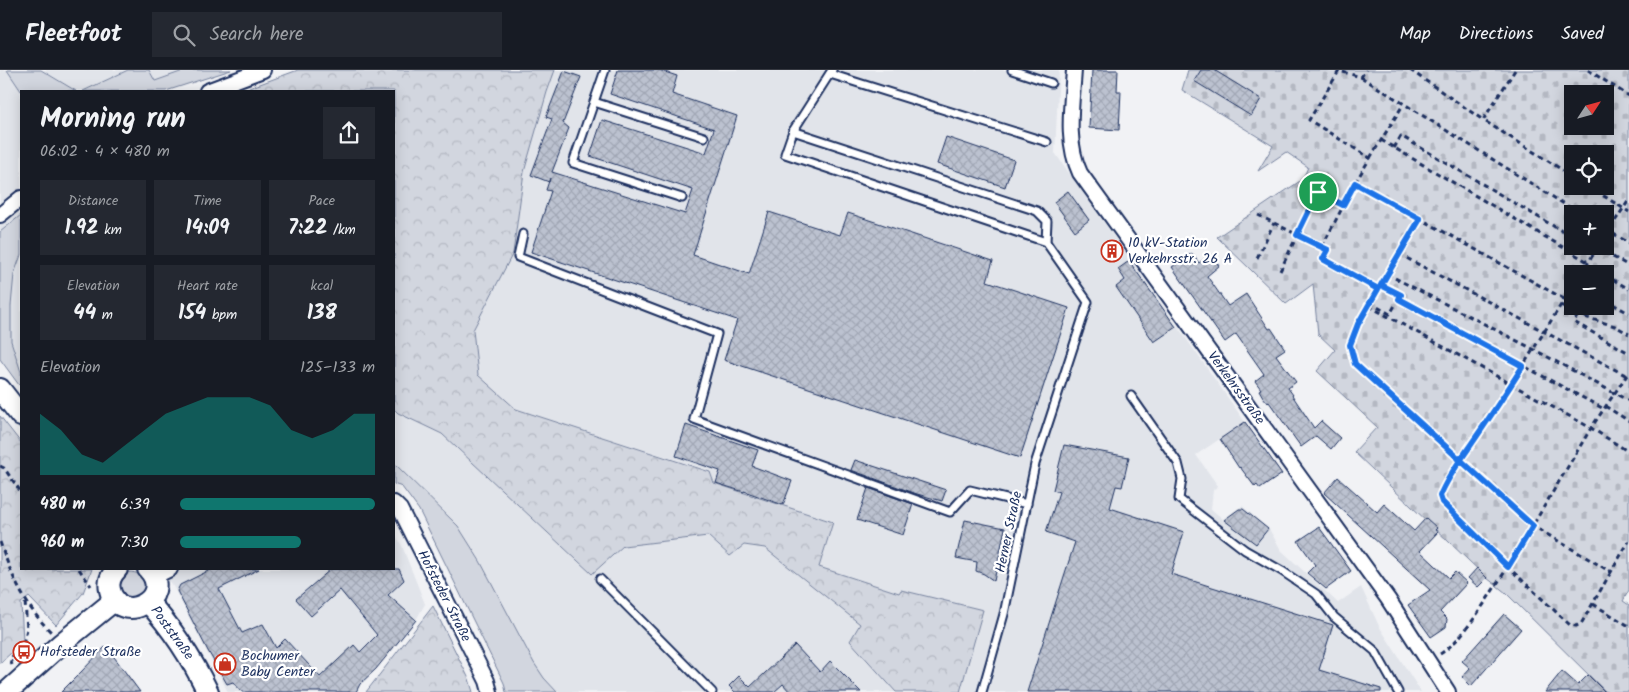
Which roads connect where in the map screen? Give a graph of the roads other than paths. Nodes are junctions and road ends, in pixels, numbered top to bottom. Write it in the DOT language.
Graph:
graph roads {
  1 [pos="263,70"];
  2 [pos="605,70"];
  3 [pos="1012,70"];
  4 [pos="1074,70"];
  5 [pos="831,72"];
  6 [pos="1051,83"];
  7 [pos="210,90"];
  8 [pos="594,102"];
  9 [pos="793,131"];
  10 [pos="704,137"];
  11 [pos="1047,142"];
  12 [pos="682,198"];
  13 [pos="20,199"];
  14 [pos="0,215"];
  15 [pos="523,234"];
  16 [pos="1046,242"];
  17 [pos="0,389"];
  18 [pos="1131,396"];
  19 [pos="20,415"];
  20 [pos="395,503"];
  21 [pos="1027,504"];
  22 [pos="116,570"];
  23 [pos="158,572"];
  24 [pos="600,579"];
  25 [pos="115,600"];
  26 [pos="148,602"];
  27 [pos="12,688"];
  28 [pos="208,692"];
  29 [pos="490,692"];
  30 [pos="712,692"];
  31 [pos="982,692"];
  32 [pos="1398,692"];
  33 [pos="1448,692"];
  1 -- 7 [label="street"];
  2 -- 8 [label="lane"];
  3 -- 6 [label="lane"];
  4 -- 33 [label="street, Verkehrsstraße"];
  5 -- 9 [label="lane"];
  5 -- 11 [label="lane"];
  8 -- 10 [label="lane"];
  8 -- 12 [label="lane"];
  9 -- 16 [label="lane"];
  9 -- 16 [label="lane"];
  13 -- 14 [label="street"];
  15 -- 21 [label="lane"];
  16 -- 21 [label="lane, Herner Straße"];
  17 -- 19 [label="street"];
  18 -- 32 [label="lane"];
  20 -- 29 [label="street, Hofsteder Straße"];
  21 -- 31 [label="lane, Herner Straße"];
  22 -- 25 [label="street"];
  23 -- 26 [label="street"];
  24 -- 30 [label="lane"];
  25 -- 26 [label="street"];
  25 -- 27 [label="street"];
  26 -- 28 [label="street, Poststraße"];
}
